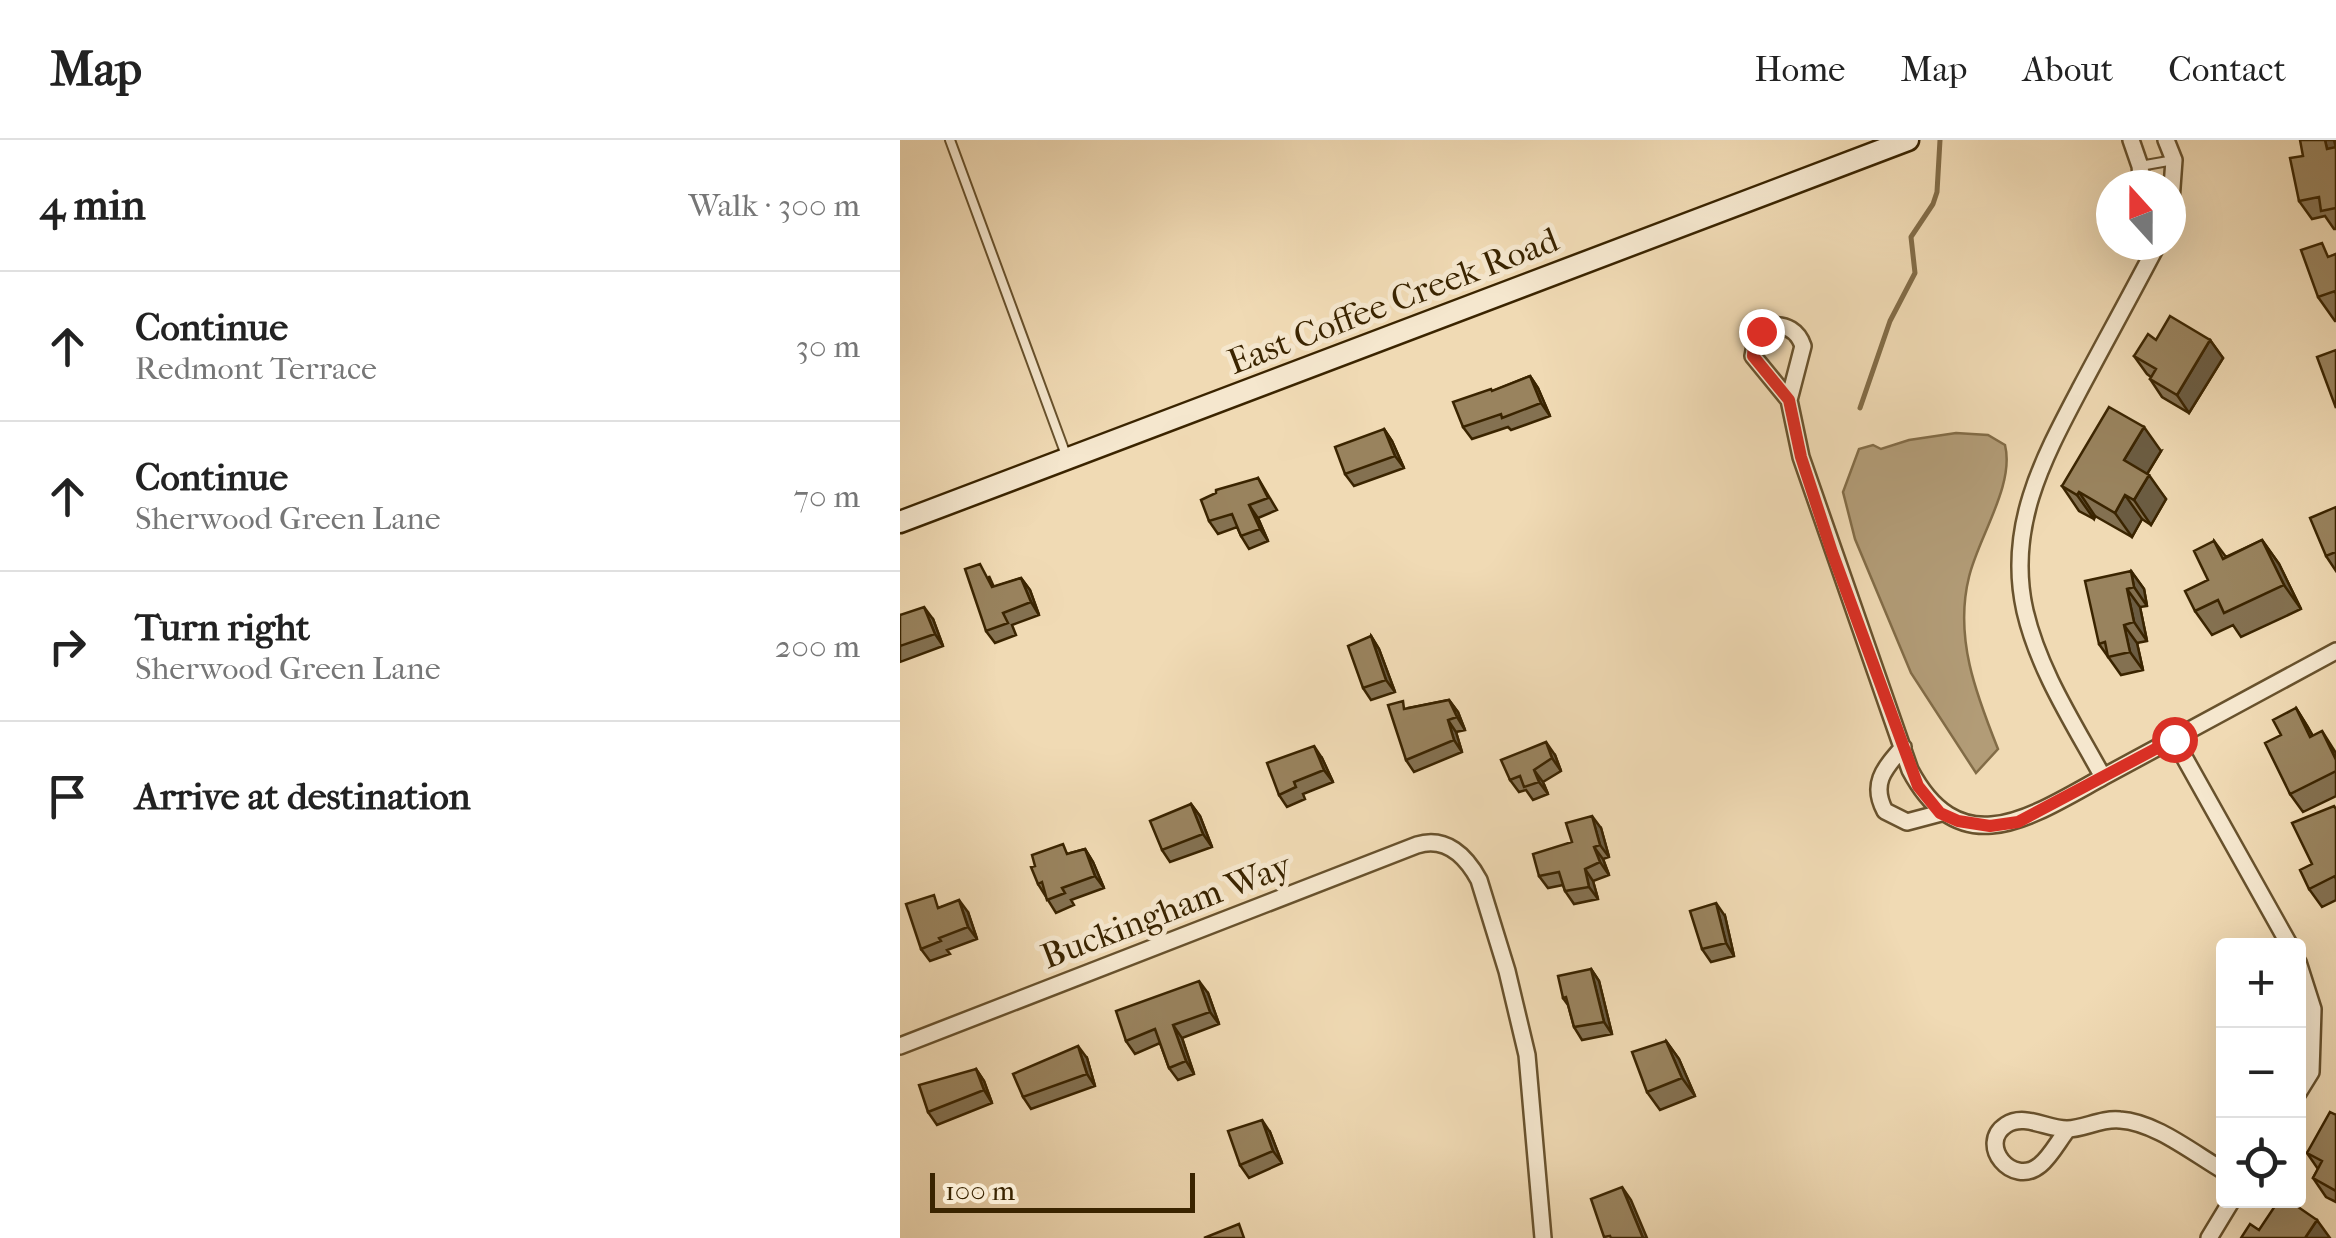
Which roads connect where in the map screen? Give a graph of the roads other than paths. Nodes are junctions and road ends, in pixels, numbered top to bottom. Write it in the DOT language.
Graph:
graph roads {
  1 [pos="950,140"];
  2 [pos="1908,140"];
  3 [pos="2131,140"];
  4 [pos="2166,140"];
  5 [pos="2174,160"];
  6 [pos="2140,166"];
  7 [pos="2140,170"];
  8 [pos="2173,170"];
  9 [pos="2146,260"];
  10 [pos="2148,260"];
  11 [pos="2146,265"];
  12 [pos="1789,400"];
  13 [pos="1068,459"];
  14 [pos="900,522"];
  15 [pos="2336,652"];
  16 [pos="2174,739"];
  17 [pos="1903,747"];
  18 [pos="2103,777"];
  19 [pos="1940,813"];
  20 [pos="2286,938"];
  21 [pos="2306,986"];
  22 [pos="900,1046"];
  23 [pos="2306,1080"];
  24 [pos="2068,1129"];
  25 [pos="2216,1166"];
  26 [pos="2227,1208"];
  27 [pos="1543,1238"];
  28 [pos="2209,1238"];
  1 -- 13 [label="lane"];
  2 -- 13 [label="street, East Coffee Creek Road"];
  3 -- 6 [label="street"];
  4 -- 5 [label="street"];
  5 -- 6 [label="lane"];
  5 -- 8 [label="street"];
  6 -- 7 [label="street"];
  9 -- 11 [label="street"];
  10 -- 11 [label="street"];
  11 -- 18 [label="street"];
  12 -- 12 [label="street"];
  12 -- 17 [label="street"];
  13 -- 14 [label="street, East Coffee Creek Road"];
  15 -- 16 [label="street"];
  16 -- 18 [label="street"];
  16 -- 20 [label="street"];
  17 -- 19 [label="street"];
  17 -- 19 [label="street"];
  18 -- 19 [label="street"];
  21 -- 23 [label="street"];
  22 -- 27 [label="street, Buckingham Way"];
  24 -- 24 [label="street"];
  24 -- 25 [label="street"];
  26 -- 28 [label="street"];
}
